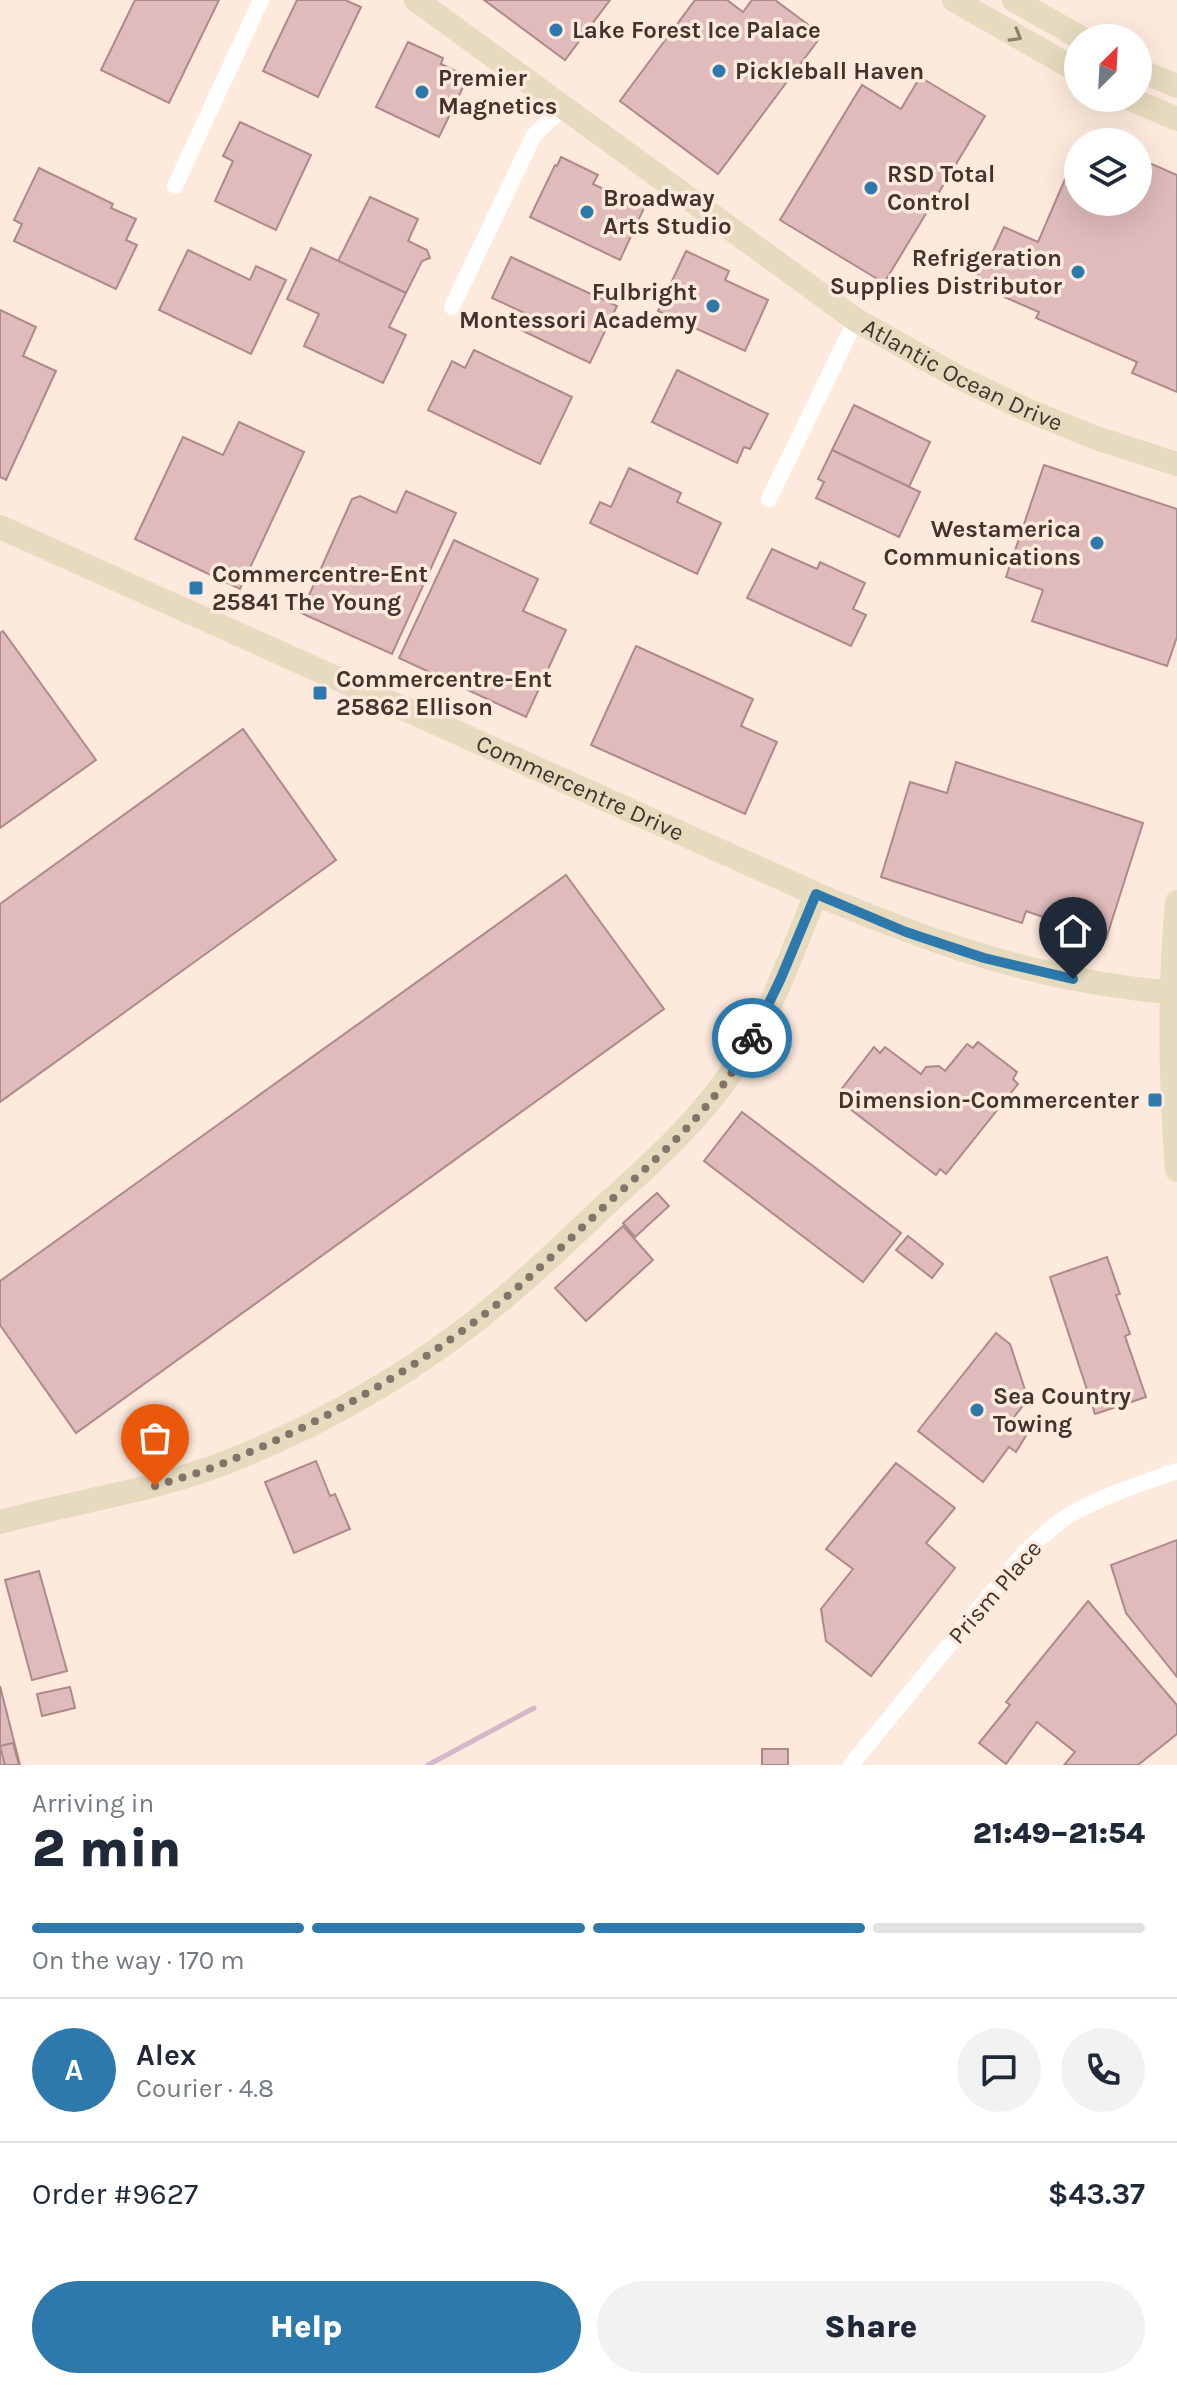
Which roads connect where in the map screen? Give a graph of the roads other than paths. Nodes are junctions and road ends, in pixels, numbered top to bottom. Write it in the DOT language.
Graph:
graph roads {
  1 [pos="261,0"];
  2 [pos="416,0"];
  3 [pos="954,0"];
  4 [pos="1014,0"];
  5 [pos="1064,28"];
  6 [pos="1064,63"];
  7 [pos="1152,76"];
  8 [pos="1177,86"];
  9 [pos="565,106"];
  10 [pos="1152,108"];
  11 [pos="1177,119"];
  12 [pos="175,186"];
  13 [pos="452,307"];
  14 [pos="856,320"];
  15 [pos="1177,464"];
  16 [pos="769,499"];
  17 [pos="0,527"];
  18 [pos="816,894"];
  19 [pos="1177,902"];
  20 [pos="1175,992"];
  21 [pos="1177,1170"];
  22 [pos="1177,1471"];
  23 [pos="0,1522"];
  24 [pos="851,1765"];
  1 -- 12 [label="street"];
  2 -- 9 [label="street, Atlantic Ocean Drive"];
  3 -- 6 [label="street, one-way"];
  4 -- 5 [label="street"];
  7 -- 8 [label="street"];
  9 -- 13 [label="street"];
  9 -- 14 [label="street, Atlantic Ocean Drive"];
  10 -- 11 [label="street"];
  14 -- 15 [label="street, Atlantic Ocean Drive"];
  14 -- 16 [label="street"];
  17 -- 18 [label="street, Commercentre Drive"];
  18 -- 20 [label="street, Commercentre Drive"];
  18 -- 23 [label="street"];
  19 -- 20 [label="street"];
  20 -- 21 [label="street"];
  22 -- 24 [label="street, Prism Place"];
}
